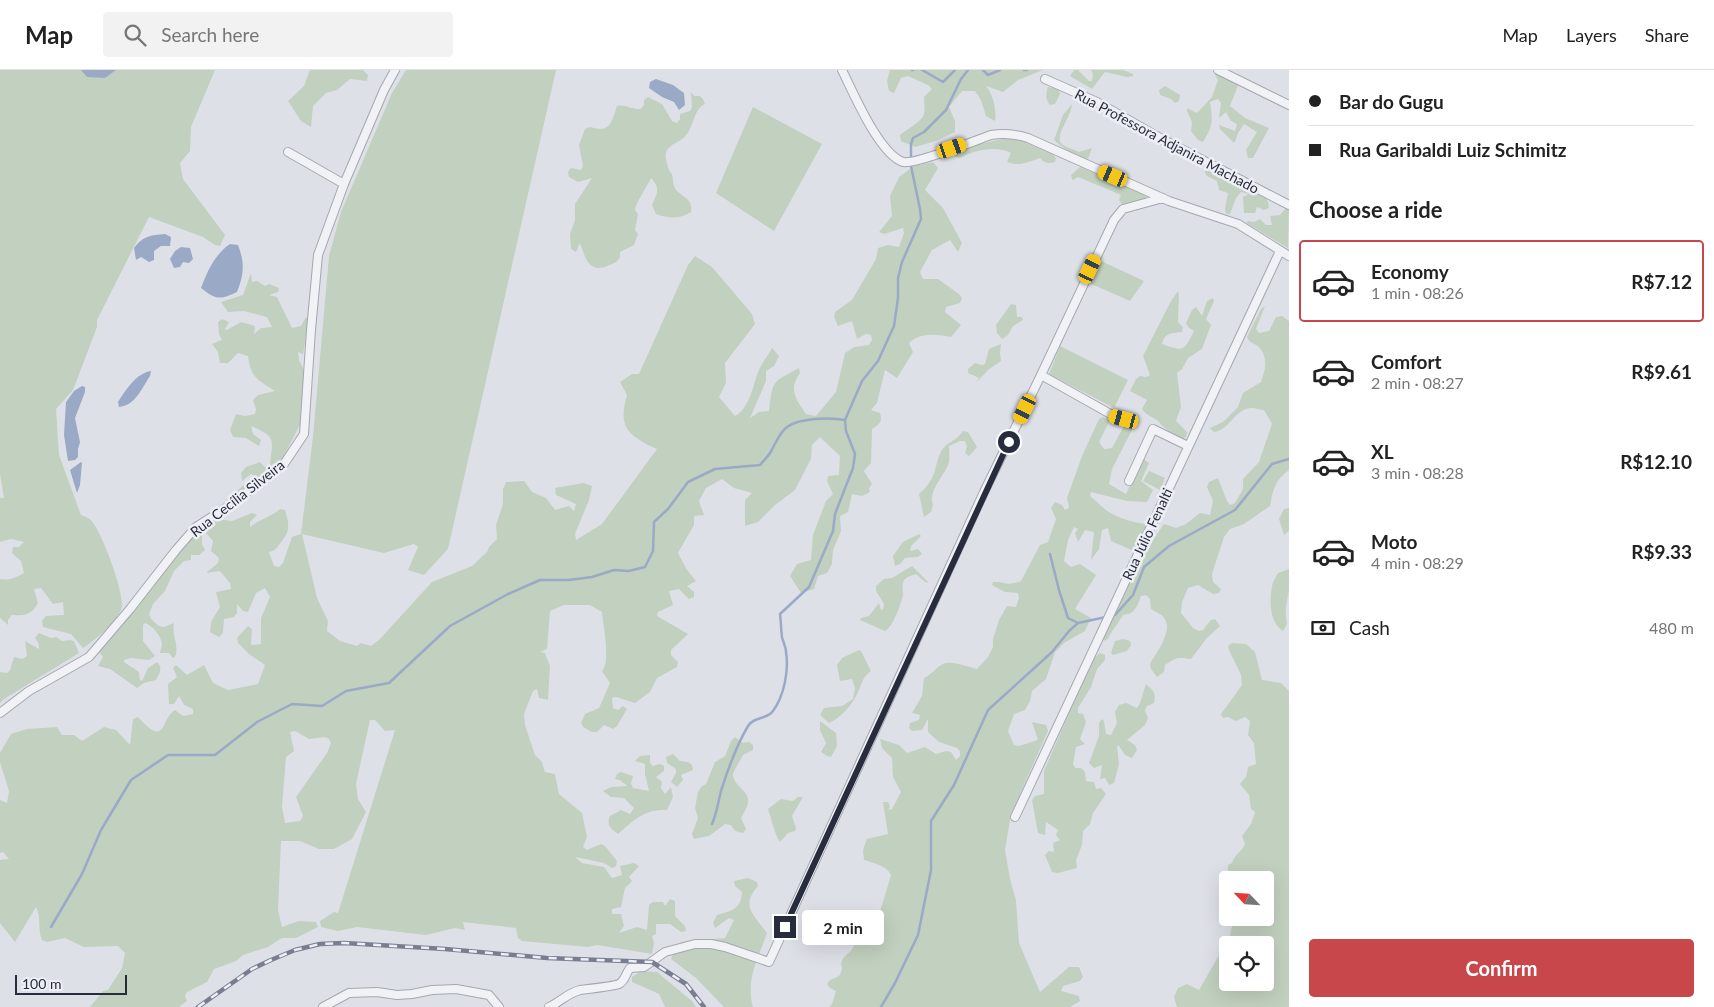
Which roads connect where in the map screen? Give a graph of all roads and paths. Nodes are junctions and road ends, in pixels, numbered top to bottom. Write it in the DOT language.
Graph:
graph roads {
  1 [pos="395,70"];
  2 [pos="842,70"];
  3 [pos="1218,70"];
  4 [pos="1045,79"];
  5 [pos="1289,105"];
  6 [pos="288,152"];
  7 [pos="344,184"];
  8 [pos="1163,198"];
  9 [pos="1289,204"];
  10 [pos="1280,251"];
  11 [pos="1289,256"];
  12 [pos="1041,376"];
  13 [pos="1124,419"];
  14 [pos="1188,446"];
  15 [pos="1129,481"];
  16 [pos="0,714"];
  17 [pos="1015,817"];
  18 [pos="323,1007"];
  19 [pos="499,1007"];
  20 [pos="549,1007"];
  1 -- 7 [label="street, Rua Cecília Silveira"];
  2 -- 8 [label="street"];
  3 -- 5 [label="street"];
  4 -- 9 [label="street, Rua Professora Adjanira Machado"];
  6 -- 7 [label="street"];
  7 -- 16 [label="street, Rua Cecília Silveira"];
  8 -- 10 [label="street"];
  8 -- 12 [label="street"];
  10 -- 11 [label="street"];
  10 -- 14 [label="street, Rua Júlio Fenalti"];
  12 -- 13 [label="street"];
  12 -- 20 [label="street"];
  14 -- 15 [label="street"];
  14 -- 17 [label="street, Rua Júlio Fenalti"];
  18 -- 19 [label="street"];
}
